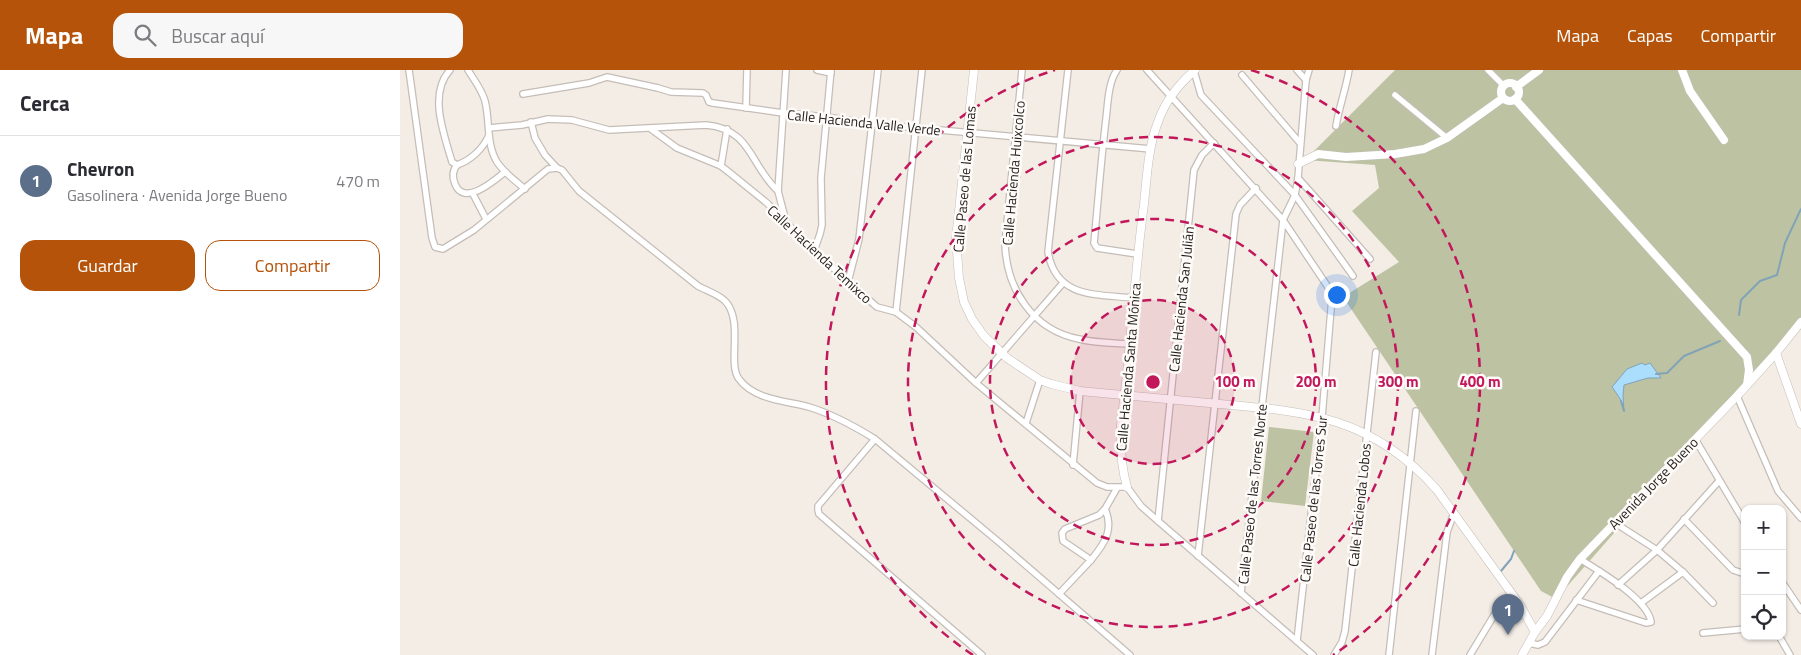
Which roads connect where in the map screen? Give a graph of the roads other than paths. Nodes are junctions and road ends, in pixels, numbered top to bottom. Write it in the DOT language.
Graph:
graph roads {
  1 [pos="409,70"];
  2 [pos="450,70"];
  3 [pos="468,70"];
  4 [pos="747,70"];
  5 [pos="786,70"];
  6 [pos="817,70"];
  7 [pos="878,70"];
  8 [pos="922,70"];
  9 [pos="974,70"];
  10 [pos="1022,70"];
  11 [pos="1068,70"];
  12 [pos="1118,70"];
  13 [pos="1148,70"];
  14 [pos="1194,70"];
  15 [pos="1297,70"];
  16 [pos="1309,70"];
  17 [pos="1349,70"];
  18 [pos="1488,70"];
  19 [pos="1539,70"];
  20 [pos="1682,70"];
  21 [pos="831,71"];
  22 [pos="1242,75"];
  23 [pos="1306,80"];
  24 [pos="1504,86"];
  25 [pos="1516,87"];
  26 [pos="523,94"];
  27 [pos="1395,95"];
  28 [pos="1170,96"];
  29 [pos="1503,98"];
  30 [pos="1515,99"];
  31 [pos="746,108"];
  32 [pos="783,113"];
  33 [pos="827,117"];
  34 [pos="531,122"];
  35 [pos="873,124"];
  36 [pos="1336,126"];
  37 [pos="916,128"];
  38 [pos="651,129"];
  39 [pos="727,129"];
  40 [pos="489,132"];
  41 [pos="967,133"];
  42 [pos="1016,137"];
  43 [pos="1447,138"];
  44 [pos="1724,140"];
  45 [pos="1060,141"];
  46 [pos="1300,143"];
  47 [pos="1214,144"];
  48 [pos="1103,145"];
  49 [pos="1151,149"];
  50 [pos="1298,164"];
  51 [pos="457,165"];
  52 [pos="721,166"];
  53 [pos="557,168"];
  54 [pos="505,172"];
  55 [pos="1298,178"];
  56 [pos="1256,188"];
  57 [pos="525,189"];
  58 [pos="778,191"];
  59 [pos="473,194"];
  60 [pos="1295,195"];
  61 [pos="486,219"];
  62 [pos="1283,220"];
  63 [pos="786,223"];
  64 [pos="814,251"];
  65 [pos="1137,254"];
  66 [pos="1370,259"];
  67 [pos="1353,276"];
  68 [pos="848,282"];
  69 [pos="1063,283"];
  70 [pos="1134,298"];
  71 [pos="896,312"];
  72 [pos="1034,317"];
  73 [pos="1801,322"];
  74 [pos="1130,344"];
  75 [pos="1001,352"];
  76 [pos="1376,352"];
  77 [pos="1776,353"];
  78 [pos="1040,380"];
  79 [pos="976,383"];
  80 [pos="1746,385"];
  81 [pos="1080,391"];
  82 [pos="1125,395"];
  83 [pos="1736,396"];
  84 [pos="1171,400"];
  85 [pos="1216,404"];
  86 [pos="1262,407"];
  87 [pos="1416,411"];
  88 [pos="1322,417"];
  89 [pos="1026,423"];
  90 [pos="1801,424"];
  91 [pos="1367,434"];
  92 [pos="874,439"];
  93 [pos="1695,439"];
  94 [pos="1409,463"];
  95 [pos="1073,465"];
  96 [pos="1719,481"];
  97 [pos="1127,487"];
  98 [pos="1117,488"];
  99 [pos="1105,509"];
  100 [pos="1454,513"];
  101 [pos="1741,517"];
  102 [pos="1801,518"];
  103 [pos="1684,519"];
  104 [pos="1158,521"];
  105 [pos="1614,524"];
  106 [pos="1657,550"];
  107 [pos="1198,556"];
  108 [pos="1580,559"];
  109 [pos="1091,560"];
  110 [pos="1599,571"];
  111 [pos="1683,572"];
  112 [pos="1741,573"];
  113 [pos="1618,585"];
  114 [pos="1786,588"];
  115 [pos="1241,593"];
  116 [pos="1801,593"];
  117 [pos="1059,594"];
  118 [pos="1511,594"];
  119 [pos="1793,596"];
  120 [pos="1576,600"];
  121 [pos="1641,603"];
  122 [pos="1713,603"];
  123 [pos="1801,610"];
  124 [pos="1741,629"];
  125 [pos="1535,632"];
  126 [pos="1703,633"];
  127 [pos="1781,640"];
  128 [pos="1297,641"];
  129 [pos="1529,643"];
  130 [pos="982,655"];
  131 [pos="1130,655"];
  132 [pos="1313,655"];
  133 [pos="1334,655"];
  134 [pos="1389,655"];
  135 [pos="1432,655"];
  136 [pos="1470,655"];
  137 [pos="1522,655"];
  138 [pos="1790,655"];
  1 -- 61 [label="street"];
  2 -- 51 [label="street"];
  3 -- 40 [label="street"];
  4 -- 31 [label="street"];
  5 -- 32 [label="street"];
  6 -- 21 [label="street"];
  7 -- 35 [label="street"];
  8 -- 37 [label="street"];
  9 -- 41 [label="street, Calle Paseo de las Lomas"];
  10 -- 42 [label="street, Calle Hacienda Huixcolco"];
  11 -- 45 [label="street"];
  12 -- 48 [label="street"];
  13 -- 28 [label="street"];
  14 -- 28 [label="street, Calle Hacienda Santa Mónica"];
  14 -- 60 [label="street"];
  15 -- 23 [label="street"];
  16 -- 23 [label="street, Calle Paseo de las Torres Norte"];
  17 -- 36 [label="street"];
  18 -- 24 [label="street"];
  19 -- 25 [label="street"];
  20 -- 44 [label="street"];
  21 -- 33 [label="street"];
  22 -- 46 [label="street"];
  23 -- 46 [label="street, Calle Paseo de las Torres Norte"];
  24 -- 25 [label="street"];
  24 -- 29 [label="street"];
  25 -- 30 [label="street"];
  26 -- 31 [label="street, Calle Hacienda Valle Verde"];
  27 -- 43 [label="street"];
  28 -- 47 [label="street"];
  28 -- 49 [label="street, Calle Hacienda Santa Mónica"];
  29 -- 30 [label="street"];
  29 -- 43 [label="street"];
  30 -- 80 [label="street"];
  31 -- 32 [label="street, Calle Hacienda Valle Verde"];
  32 -- 33 [label="street, Calle Hacienda Valle Verde"];
  32 -- 58 [label="street"];
  33 -- 35 [label="street, Calle Hacienda Valle Verde"];
  33 -- 64 [label="street"];
  34 -- 38 [label="street"];
  34 -- 40 [label="street"];
  34 -- 53 [label="street"];
  35 -- 37 [label="street, Calle Hacienda Valle Verde"];
  35 -- 68 [label="street"];
  37 -- 41 [label="street, Calle Hacienda Valle Verde"];
  37 -- 71 [label="street"];
  38 -- 39 [label="street"];
  38 -- 52 [label="street, Calle Hacienda Temixco"];
  39 -- 52 [label="street"];
  39 -- 58 [label="street"];
  40 -- 51 [label="street"];
  40 -- 54 [label="street"];
  41 -- 42 [label="street, Calle Hacienda Valle Verde"];
  41 -- 75 [label="street, Calle Paseo de las Lomas"];
  42 -- 45 [label="street, Calle Hacienda Valle Verde"];
  42 -- 72 [label="street, Calle Hacienda Huixcolco"];
  43 -- 50 [label="street"];
  45 -- 48 [label="street, Calle Hacienda Valle Verde"];
  45 -- 69 [label="street"];
  46 -- 50 [label="street, Calle Paseo de las Torres Norte"];
  47 -- 56 [label="street"];
  47 -- 84 [label="street, Calle Hacienda San Julián"];
  48 -- 49 [label="street, Calle Hacienda Valle Verde"];
  48 -- 65 [label="street"];
  49 -- 65 [label="street, Calle Hacienda Santa Mónica"];
  50 -- 55 [label="street, Calle Paseo de las Torres Norte"];
  51 -- 59 [label="street"];
  52 -- 63 [label="street, Calle Hacienda Temixco"];
  53 -- 57 [label="street"];
  53 -- 92 [label="street"];
  54 -- 57 [label="street"];
  54 -- 59 [label="street"];
  55 -- 60 [label="street, Calle Paseo de las Torres Norte"];
  55 -- 66 [label="street"];
  56 -- 62 [label="street"];
  56 -- 85 [label="street"];
  57 -- 61 [label="street"];
  58 -- 63 [label="street"];
  59 -- 61 [label="street"];
  60 -- 62 [label="street, Calle Paseo de las Torres Norte"];
  60 -- 67 [label="street"];
  62 -- 86 [label="street, Calle Paseo de las Torres Norte"];
  62 -- 88 [label="street, Calle Paseo de las Torres Sur"];
  63 -- 64 [label="street, Calle Hacienda Temixco"];
  64 -- 68 [label="street, Calle Hacienda Temixco"];
  65 -- 70 [label="street, Calle Hacienda Santa Mónica"];
  68 -- 71 [label="street, Calle Hacienda Temixco"];
  69 -- 70 [label="street"];
  69 -- 72 [label="street"];
  70 -- 74 [label="street, Calle Hacienda Santa Mónica"];
  71 -- 79 [label="street, Calle Hacienda Temixco"];
  72 -- 74 [label="street, Calle Hacienda Huixcolco"];
  72 -- 75 [label="street"];
  73 -- 77 [label="street, Avenida Jorge Bueno"];
  74 -- 82 [label="street, Calle Hacienda Santa Mónica"];
  75 -- 78 [label="street, Calle Paseo de las Lomas"];
  75 -- 79 [label="street"];
  76 -- 91 [label="street, Calle Hacienda Lobos"];
  77 -- 80 [label="street, Avenida Jorge Bueno"];
  77 -- 90 [label="street"];
  78 -- 81 [label="street, Calle Paseo de las Lomas"];
  78 -- 89 [label="street"];
  79 -- 89 [label="street, Calle Hacienda Temixco"];
  80 -- 83 [label="street, Avenida Jorge Bueno"];
  81 -- 82 [label="street, Calle Paseo de las Lomas"];
  81 -- 95 [label="street"];
  82 -- 84 [label="street, Calle Paseo de las Lomas"];
  82 -- 97 [label="street, Calle Hacienda Santa Mónica"];
  83 -- 93 [label="street, Avenida Jorge Bueno"];
  83 -- 102 [label="street"];
  84 -- 85 [label="street, Calle Paseo de las Lomas"];
  84 -- 104 [label="street, Calle Hacienda San Julián"];
  85 -- 86 [label="street, Calle Paseo de las Lomas"];
  85 -- 107 [label="street"];
  86 -- 88 [label="street, Calle Paseo de las Lomas"];
  86 -- 115 [label="street, Calle Paseo de las Torres Norte"];
  87 -- 94 [label="street"];
  88 -- 91 [label="street, Calle Paseo de las Lomas"];
  88 -- 128 [label="street, Calle Paseo de las Torres Sur"];
  89 -- 95 [label="street, Calle Hacienda Temixco"];
  91 -- 94 [label="street, Calle Paseo de las Lomas"];
  91 -- 133 [label="street, Calle Hacienda Lobos"];
  92 -- 117 [label="street"];
  92 -- 130 [label="street"];
  93 -- 96 [label="street"];
  93 -- 105 [label="street, Avenida Jorge Bueno"];
  94 -- 100 [label="street, Calle Paseo de las Lomas"];
  94 -- 134 [label="street"];
  95 -- 98 [label="street, Calle Hacienda Temixco"];
  96 -- 101 [label="street"];
  96 -- 103 [label="street"];
  97 -- 98 [label="street, Calle Hacienda Temixco"];
  97 -- 104 [label="street, Calle Hacienda Santa Mónica"];
  98 -- 99 [label="street"];
  99 -- 109 [label="street"];
  99 -- 109 [label="street"];
  100 -- 118 [label="street, Calle Paseo de las Lomas"];
  100 -- 135 [label="street"];
  103 -- 106 [label="street"];
  103 -- 112 [label="street"];
  104 -- 107 [label="street, Calle Hacienda Santa Mónica"];
  105 -- 106 [label="street"];
  105 -- 108 [label="street, Avenida Jorge Bueno"];
  106 -- 111 [label="street"];
  106 -- 113 [label="street"];
  107 -- 115 [label="street, Calle Hacienda Santa Mónica"];
  108 -- 110 [label="street"];
  108 -- 125 [label="street, Avenida Jorge Bueno"];
  109 -- 117 [label="street"];
  110 -- 113 [label="street"];
  110 -- 120 [label="street"];
  111 -- 121 [label="street"];
  111 -- 122 [label="street"];
  113 -- 121 [label="street"];
  114 -- 119 [label="street"];
  115 -- 128 [label="street, Calle Hacienda Santa Mónica"];
  116 -- 119 [label="street"];
  117 -- 131 [label="street"];
  118 -- 125 [label="street, Calle Paseo de las Lomas"];
  118 -- 136 [label="street"];
  119 -- 123 [label="street"];
  120 -- 121 [label="street"];
  120 -- 129 [label="street"];
  124 -- 126 [label="street"];
  125 -- 129 [label="street, Avenida Jorge Bueno"];
  127 -- 138 [label="street"];
  128 -- 132 [label="street, Calle Hacienda Santa Mónica"];
  129 -- 137 [label="street, Avenida Jorge Bueno"];
}
